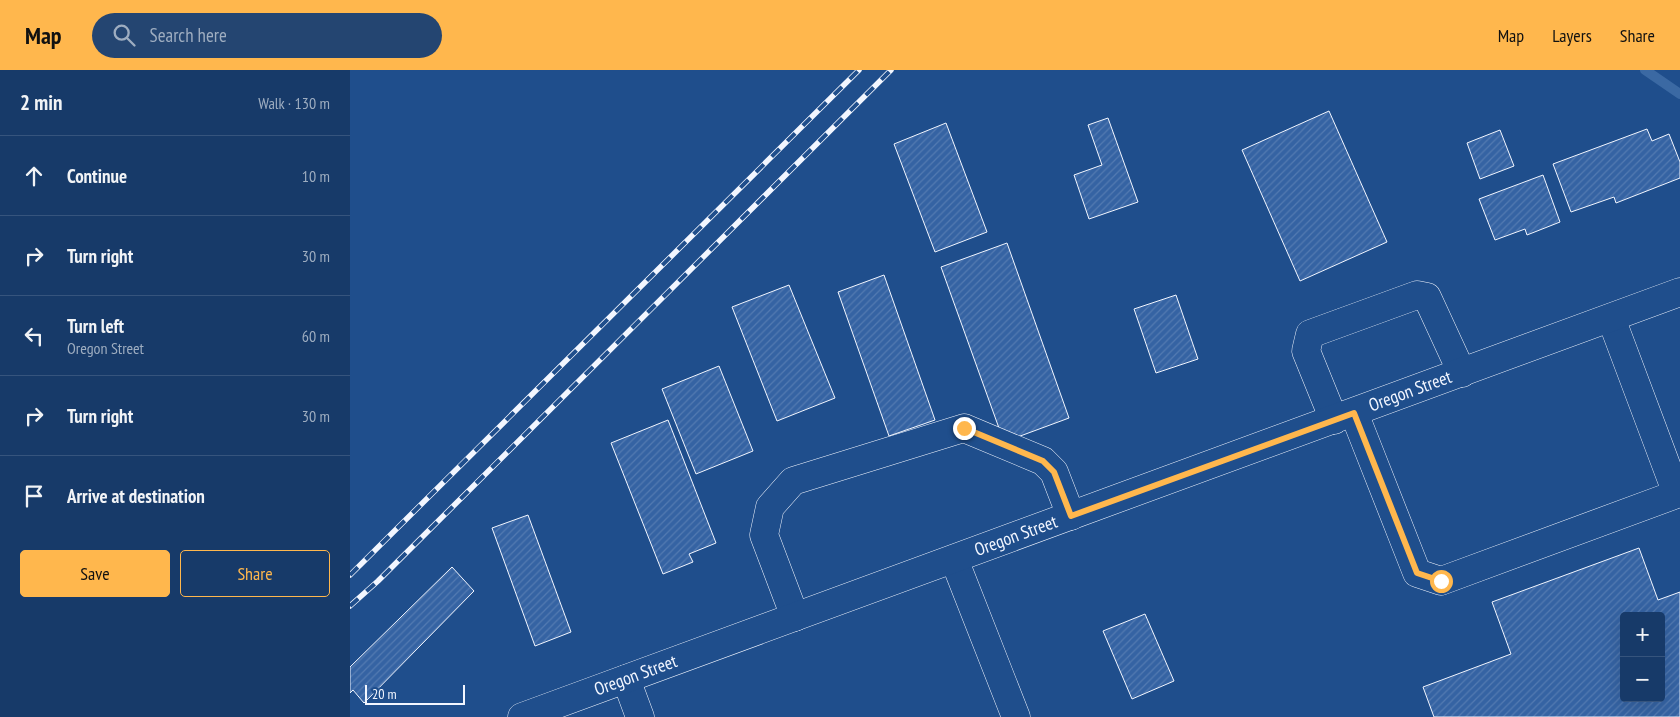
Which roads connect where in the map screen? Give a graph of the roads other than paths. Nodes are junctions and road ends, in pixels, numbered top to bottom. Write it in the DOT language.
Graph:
graph roads {
  1 [pos="1680,292"];
  2 [pos="1611,318"];
  3 [pos="1462,373"];
  4 [pos="1344,416"];
  5 [pos="1071,516"];
  6 [pos="954,559"];
  7 [pos="795,617"];
  8 [pos="626,679"];
  9 [pos="522,717"];
  10 [pos="640,717"];
  11 [pos="1016,717"];
  1 -- 2 [label="street, Oregon Street"];
  2 -- 3 [label="street, Oregon Street"];
  2 -- 4 [label="street"];
  3 -- 4 [label="street, Oregon Street"];
  3 -- 4 [label="street"];
  4 -- 5 [label="street, Oregon Street"];
  5 -- 6 [label="street, Oregon Street"];
  5 -- 7 [label="street"];
  6 -- 7 [label="street, Oregon Street"];
  6 -- 11 [label="street"];
  7 -- 8 [label="street, Oregon Street"];
  8 -- 9 [label="street, Oregon Street"];
  8 -- 10 [label="street"];
}
